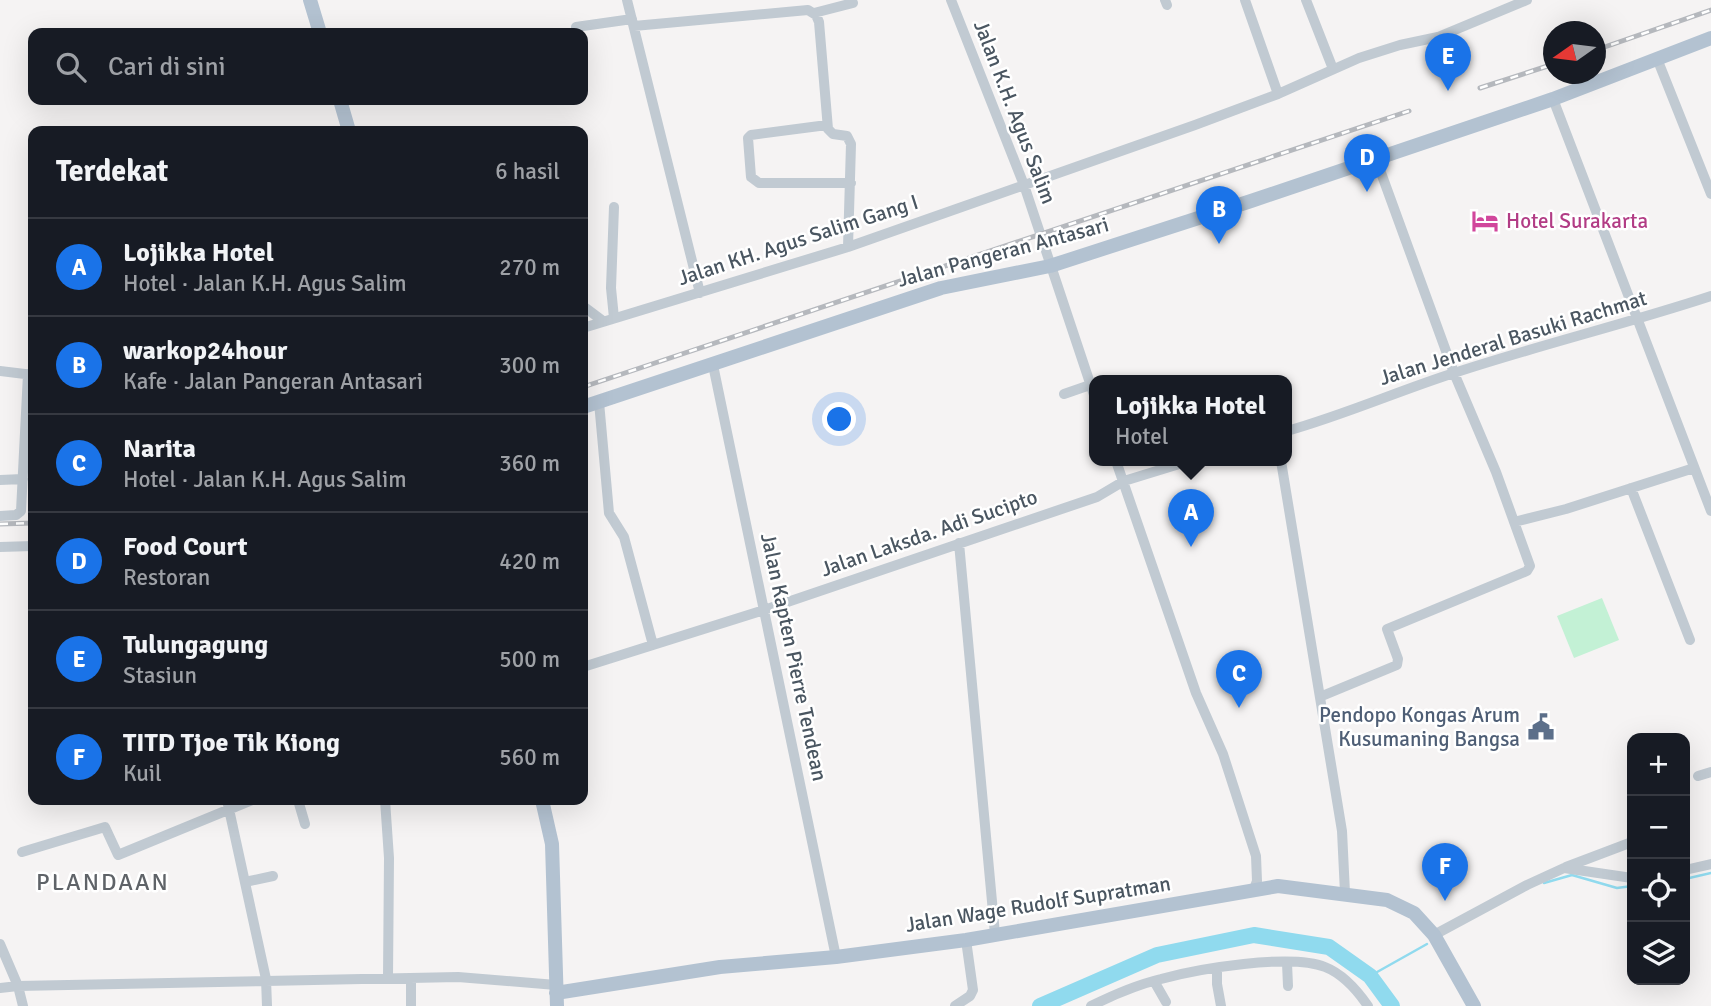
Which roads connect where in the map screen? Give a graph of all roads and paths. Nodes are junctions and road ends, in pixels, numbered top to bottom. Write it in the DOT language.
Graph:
graph roads {
  1 [pos="310,0"];
  2 [pos="627,0"];
  3 [pos="951,0"];
  4 [pos="1245,0"];
  5 [pos="1306,0"];
  6 [pos="1527,0"];
  7 [pos="853,3"];
  8 [pos="1507,4"];
  9 [pos="814,13"];
  10 [pos="633,22"];
  11 [pos="576,27"];
  12 [pos="318,28"];
  13 [pos="1711,38"];
  14 [pos="1658,61"];
  15 [pos="1333,69"];
  16 [pos="1278,94"];
  17 [pos="1553,99"];
  18 [pos="341,105"];
  19 [pos="827,125"];
  20 [pos="348,126"];
  21 [pos="1376,159"];
  22 [pos="850,183"];
  23 [pos="1024,185"];
  24 [pos="1711,194"];
  25 [pos="614,207"];
  26 [pos="849,247"];
  27 [pos="1050,266"];
  28 [pos="700,293"];
  29 [pos="1711,296"];
  30 [pos="588,309"];
  31 [pos="609,320"];
  32 [pos="1637,320"];
  33 [pos="588,326"];
  34 [pos="713,365"];
  35 [pos="0,371"];
  36 [pos="1454,373"];
  37 [pos="28,374"];
  38 [pos="1089,382"];
  39 [pos="1089,385"];
  40 [pos="1063,394"];
  41 [pos="598,402"];
  42 [pos="588,405"];
  43 [pos="28,413"];
  44 [pos="1292,430"];
  45 [pos="1118,466"];
  46 [pos="1173,466"];
  47 [pos="1282,466"];
  48 [pos="1694,468"];
  49 [pos="23,479"];
  50 [pos="0,480"];
  51 [pos="1125,481"];
  52 [pos="1631,488"];
  53 [pos="1711,511"];
  54 [pos="0,516"];
  55 [pos="1514,522"];
  56 [pos="959,543"];
  57 [pos="28,546"];
  58 [pos="0,547"];
  59 [pos="764,610"];
  60 [pos="1690,640"];
  61 [pos="653,645"];
  62 [pos="588,665"];
  63 [pos="1322,696"];
  64 [pos="1711,772"];
  65 [pos="1698,776"];
  66 [pos="229,805"];
  67 [pos="299,805"];
  68 [pos="385,805"];
  69 [pos="543,805"];
  70 [pos="305,824"];
  71 [pos="1627,844"];
  72 [pos="22,852"];
  73 [pos="1711,864"];
  74 [pos="1564,868"];
  75 [pos="1690,869"];
  76 [pos="273,876"];
  77 [pos="1627,877"];
  78 [pos="245,882"];
  79 [pos="1254,889"];
  80 [pos="1345,893"];
  81 [pos="995,934"];
  82 [pos="1434,936"];
  83 [pos="966,940"];
  84 [pos="0,944"];
  85 [pos="836,957"];
  86 [pos="1287,963"];
  87 [pos="1217,968"];
  88 [pos="388,977"];
  89 [pos="411,978"];
  90 [pos="266,979"];
  91 [pos="1154,981"];
  92 [pos="18,986"];
  93 [pos="1288,986"];
  94 [pos="0,988"];
  95 [pos="556,995"];
  96 [pos="1166,1002"];
  97 [pos="23,1006"];
  98 [pos="267,1006"];
  99 [pos="411,1006"];
  100 [pos="955,1006"];
  101 [pos="1091,1006"];
  102 [pos="1222,1006"];
  103 [pos="1368,1006"];
  104 [pos="1474,1006"];
  1 -- 12 [label="main road"];
  2 -- 10 [label="street"];
  3 -- 23 [label="street, Jalan K.H. Agus Salim"];
  4 -- 16 [label="street"];
  5 -- 15 [label="street"];
  6 -- 8 [label="street, Jalan KH. Agus Salim Gang I"];
  7 -- 9 [label="street"];
  8 -- 15 [label="street, Jalan KH. Agus Salim Gang I"];
  9 -- 10 [label="street"];
  9 -- 19 [label="street"];
  10 -- 11 [label="street"];
  10 -- 28 [label="street"];
  13 -- 14 [label="main road, Jalan Pangeran Antasari"];
  14 -- 17 [label="main road, Jalan Pangeran Antasari"];
  14 -- 24 [label="street"];
  15 -- 16 [label="street, Jalan KH. Agus Salim Gang I"];
  16 -- 23 [label="street, Jalan KH. Agus Salim Gang I"];
  17 -- 21 [label="main road, Jalan Pangeran Antasari"];
  17 -- 32 [label="street"];
  18 -- 20 [label="main road"];
  19 -- 22 [label="street"];
  19 -- 22 [label="street"];
  21 -- 27 [label="main road, Jalan Pangeran Antasari"];
  21 -- 36 [label="street"];
  22 -- 26 [label="street"];
  23 -- 26 [label="street, Jalan KH. Agus Salim Gang I"];
  23 -- 27 [label="street, Jalan K.H. Agus Salim"];
  25 -- 31 [label="street"];
  26 -- 28 [label="street, Jalan KH. Agus Salim Gang I"];
  27 -- 34 [label="main road, Jalan Pangeran Antasari"];
  27 -- 38 [label="street, Jalan K.H. Agus Salim"];
  28 -- 31 [label="street, Jalan KH. Agus Salim Gang I"];
  29 -- 32 [label="street, Jalan Jenderal Basuki Rachmat"];
  30 -- 31 [label="street"];
  31 -- 33 [label="street, Jalan KH. Agus Salim Gang I"];
  32 -- 36 [label="street, Jalan Jenderal Basuki Rachmat"];
  32 -- 48 [label="street"];
  34 -- 41 [label="main road, Jalan Pangeran Antasari"];
  34 -- 59 [label="street, Jalan Kapten Pierre Tendean"];
  35 -- 37 [label="street"];
  36 -- 44 [label="street, Jalan Jenderal Basuki Rachmat"];
  36 -- 55 [label="street"];
  39 -- 40 [label="street"];
  41 -- 42 [label="main road, Jalan Pangeran Antasari"];
  41 -- 61 [label="street"];
  43 -- 49 [label="street"];
  45 -- 51 [label="street"];
  46 -- 51 [label="street"];
  47 -- 63 [label="street"];
  48 -- 52 [label="street"];
  48 -- 53 [label="street"];
  49 -- 50 [label="street"];
  49 -- 54 [label="street"];
  51 -- 56 [label="street, Jalan Laksda. Adi Sucipto"];
  51 -- 79 [label="street"];
  52 -- 55 [label="street"];
  52 -- 60 [label="street"];
  55 -- 63 [label="street"];
  56 -- 59 [label="street, Jalan Laksda. Adi Sucipto"];
  56 -- 81 [label="street"];
  57 -- 58 [label="street"];
  59 -- 61 [label="street, Jalan Laksda. Adi Sucipto"];
  59 -- 85 [label="street, Jalan Kapten Pierre Tendean"];
  61 -- 62 [label="street, Jalan Laksda. Adi Sucipto"];
  63 -- 80 [label="street"];
  64 -- 65 [label="street"];
  66 -- 72 [label="street"];
  66 -- 78 [label="street"];
  67 -- 70 [label="street"];
  68 -- 88 [label="street"];
  69 -- 95 [label="main road"];
  71 -- 74 [label="street"];
  73 -- 75 [label="street"];
  74 -- 77 [label="street"];
  74 -- 82 [label="street"];
  76 -- 78 [label="street"];
  78 -- 90 [label="street"];
  79 -- 80 [label="main road, Jalan Wage Rudolf Supratman"];
  79 -- 81 [label="main road, Jalan Wage Rudolf Supratman"];
  80 -- 82 [label="main road, Jalan Wage Rudolf Supratman"];
  81 -- 83 [label="main road, Jalan Wage Rudolf Supratman"];
  82 -- 104 [label="main road, Jalan Wage Rudolf Supratman"];
  83 -- 85 [label="main road, Jalan Wage Rudolf Supratman"];
  83 -- 100 [label="street"];
  84 -- 92 [label="street"];
  85 -- 95 [label="main road, Jalan Wage Rudolf Supratman"];
  86 -- 87 [label="street"];
  86 -- 93 [label="street"];
  86 -- 103 [label="street"];
  87 -- 91 [label="street"];
  87 -- 102 [label="street"];
  88 -- 89 [label="street"];
  88 -- 90 [label="street"];
  89 -- 95 [label="street"];
  89 -- 99 [label="street"];
  90 -- 92 [label="street"];
  90 -- 98 [label="street"];
  91 -- 96 [label="street"];
  91 -- 101 [label="street"];
  92 -- 94 [label="street"];
  92 -- 97 [label="street"];
}
